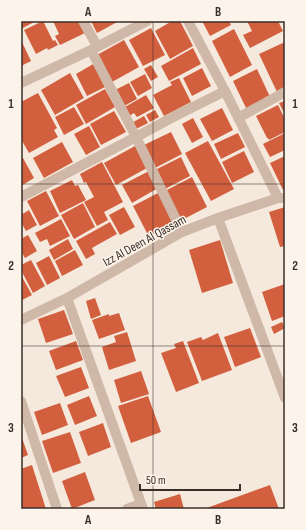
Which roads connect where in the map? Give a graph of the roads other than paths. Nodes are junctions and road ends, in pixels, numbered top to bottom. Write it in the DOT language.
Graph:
graph roads {
  1 [pos="83,21"];
  2 [pos="147,21"];
  3 [pos="188,21"];
  4 [pos="94,48"];
  5 [pos="21,83"];
  6 [pos="225,91"];
  7 [pos="285,92"];
  8 [pos="238,118"];
  9 [pos="136,137"];
  10 [pos="21,197"];
  11 [pos="282,198"];
  12 [pos="218,218"];
  13 [pos="182,232"];
  14 [pos="67,298"];
  15 [pos="21,320"];
  16 [pos="285,398"];
  17 [pos="21,401"];
  18 [pos="142,507"];
  19 [pos="57,509"];
  20 [pos="127,509"];
  1 -- 4 [label="street"];
  2 -- 4 [label="street"];
  3 -- 6 [label="street"];
  4 -- 5 [label="street"];
  4 -- 9 [label="street"];
  6 -- 8 [label="street"];
  6 -- 9 [label="street"];
  7 -- 8 [label="street"];
  8 -- 11 [label="street"];
  9 -- 10 [label="street"];
  9 -- 13 [label="street"];
  11 -- 12 [label="street, Izz Al Deen Al Qassam"];
  12 -- 13 [label="street, Izz Al Deen Al Qassam"];
  12 -- 16 [label="street"];
  13 -- 14 [label="street, Izz Al Deen Al Qassam"];
  14 -- 15 [label="street, Izz Al Deen Al Qassam"];
  14 -- 18 [label="street"];
  17 -- 19 [label="street"];
  18 -- 20 [label="street"];
}
